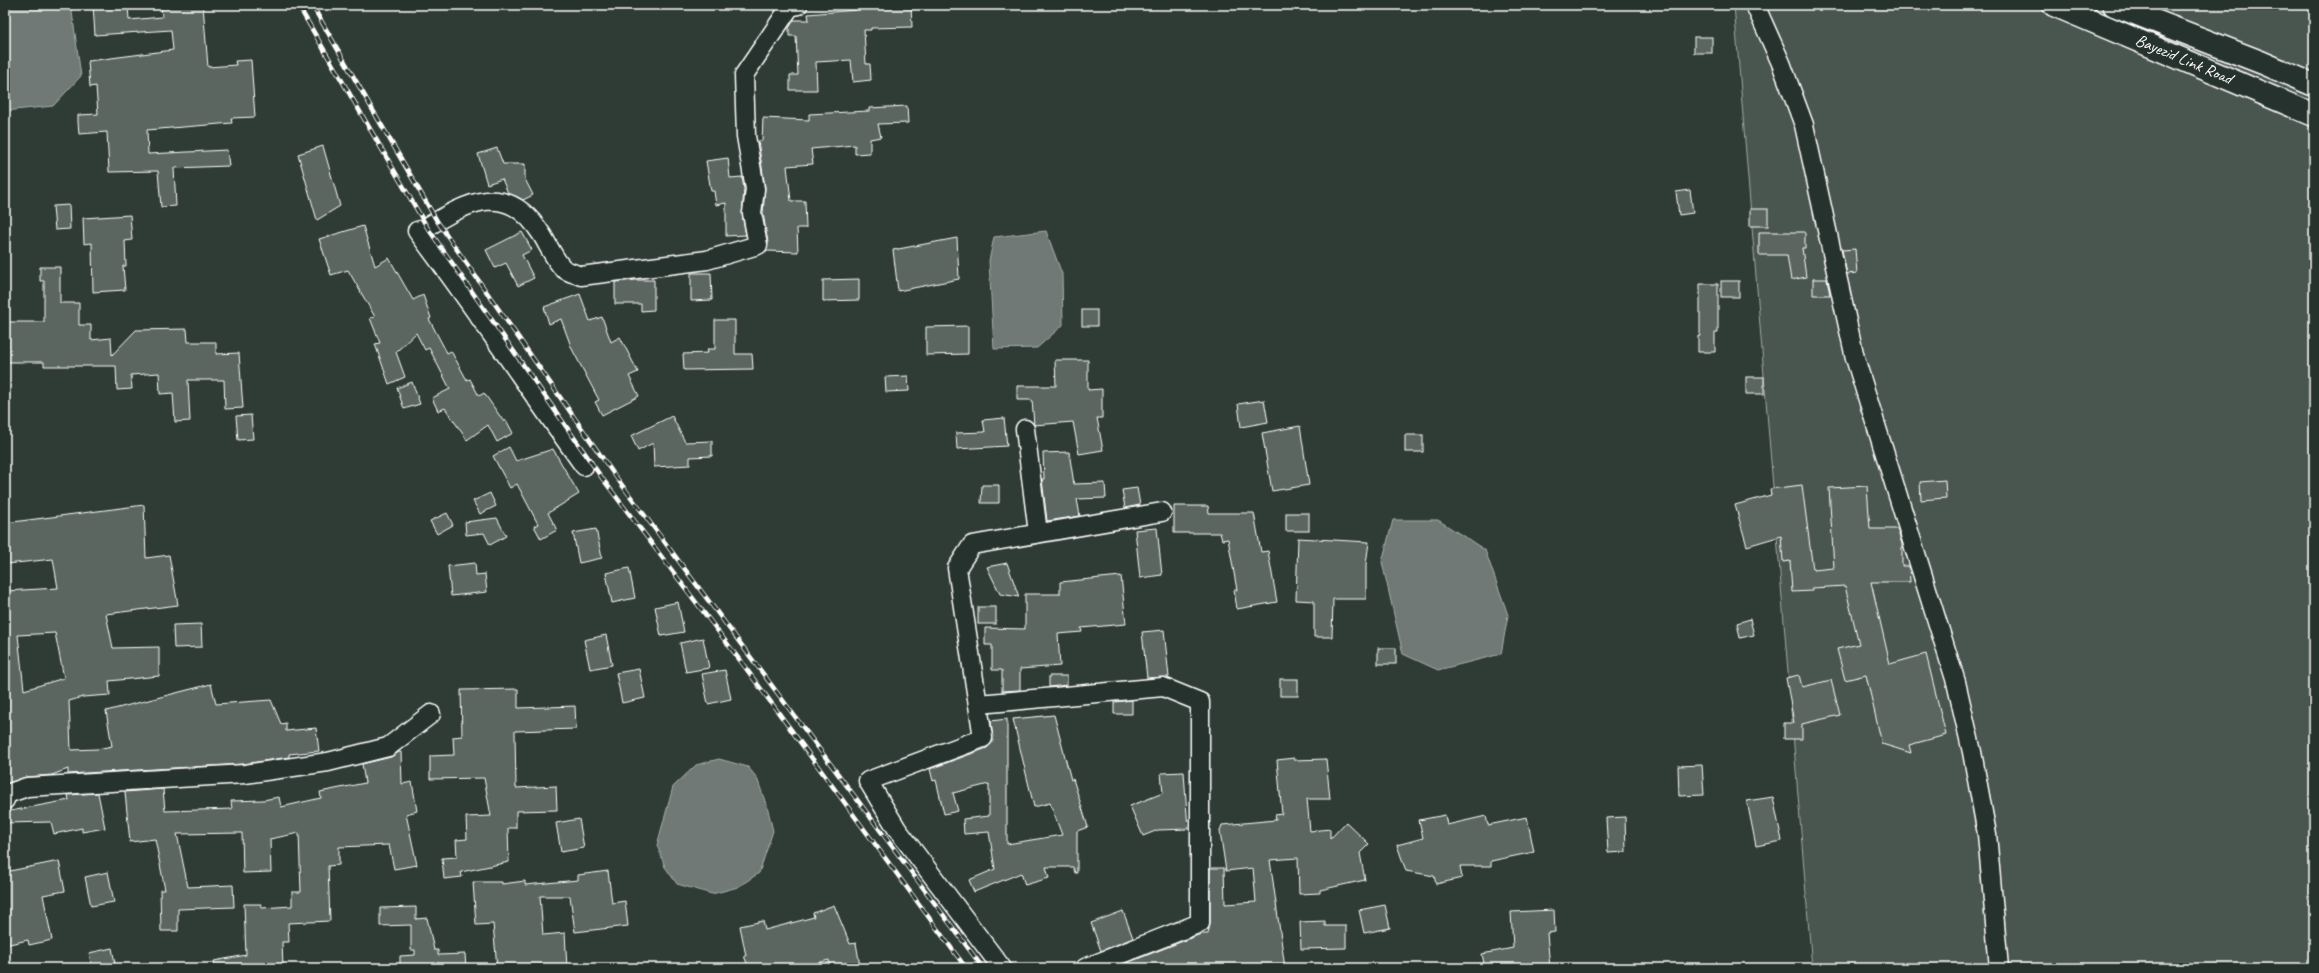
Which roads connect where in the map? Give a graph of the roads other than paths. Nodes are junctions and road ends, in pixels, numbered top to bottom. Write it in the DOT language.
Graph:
graph roads {
  1 [pos="798,5"];
  2 [pos="1755,5"];
  3 [pos="2054,5"];
  4 [pos="2114,5"];
  5 [pos="2314,85"];
  6 [pos="2314,114"];
  7 [pos="1026,429"];
  8 [pos="584,466"];
  9 [pos="1162,512"];
  10 [pos="1038,533"];
  11 [pos="979,704"];
  12 [pos="431,714"];
  13 [pos="5,800"];
  14 [pos="1002,968"];
  15 [pos="1085,968"];
  16 [pos="1999,968"];
  1 -- 8 [label="street"];
  2 -- 16 [label="street"];
  3 -- 6 [label="main road, Bayezid Link Road"];
  4 -- 5 [label="main road, Bayezid Link Road"];
  7 -- 10 [label="street"];
  9 -- 10 [label="street"];
  10 -- 11 [label="street"];
  11 -- 14 [label="street"];
  11 -- 15 [label="street"];
  12 -- 13 [label="street"];
}
